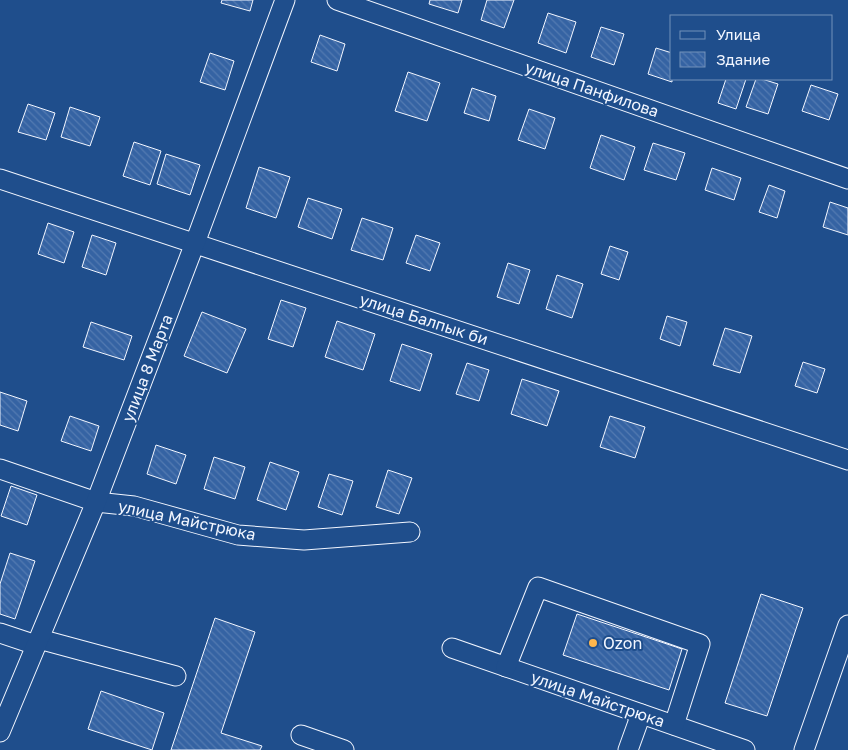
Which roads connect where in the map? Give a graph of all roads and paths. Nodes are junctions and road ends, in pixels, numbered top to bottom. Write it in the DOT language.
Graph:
graph roads {
  1 [pos="285,0"];
  2 [pos="337,0"];
  3 [pos="0,179"];
  4 [pos="848,179"];
  5 [pos="196,243"];
  6 [pos="848,460"];
  7 [pos="0,469"];
  8 [pos="96,502"];
  9 [pos="410,532"];
  10 [pos="848,626"];
  11 [pos="0,633"];
  12 [pos="37,642"];
  13 [pos="452,648"];
  14 [pos="506,667"];
  15 [pos="176,676"];
  16 [pos="641,714"];
  17 [pos="674,725"];
  18 [pos="0,732"];
  19 [pos="301,735"];
  20 [pos="344,750"];
  21 [pos="628,750"];
  22 [pos="744,750"];
  23 [pos="804,750"];
  1 -- 5 [label="street, улица 8 Марта"];
  2 -- 4 [label="street, улица Панфилова"];
  3 -- 5 [label="street, улица Балпык би"];
  5 -- 6 [label="street, улица Балпык би"];
  5 -- 8 [label="street, улица 8 Марта"];
  7 -- 8 [label="street, улица Майстрюка"];
  8 -- 9 [label="street, улица Майстрюка"];
  8 -- 12 [label="street, улица 8 Марта"];
  10 -- 23 [label="street"];
  11 -- 12 [label="street"];
  12 -- 15 [label="street"];
  12 -- 18 [label="street, улица 8 Марта"];
  13 -- 14 [label="street, улица Майстрюка"];
  14 -- 16 [label="street, улица Майстрюка"];
  14 -- 17 [label="street"];
  16 -- 17 [label="street, улица Майстрюка"];
  16 -- 21 [label="street"];
  17 -- 22 [label="street, улица Майстрюка"];
  19 -- 20 [label="street"];
}
